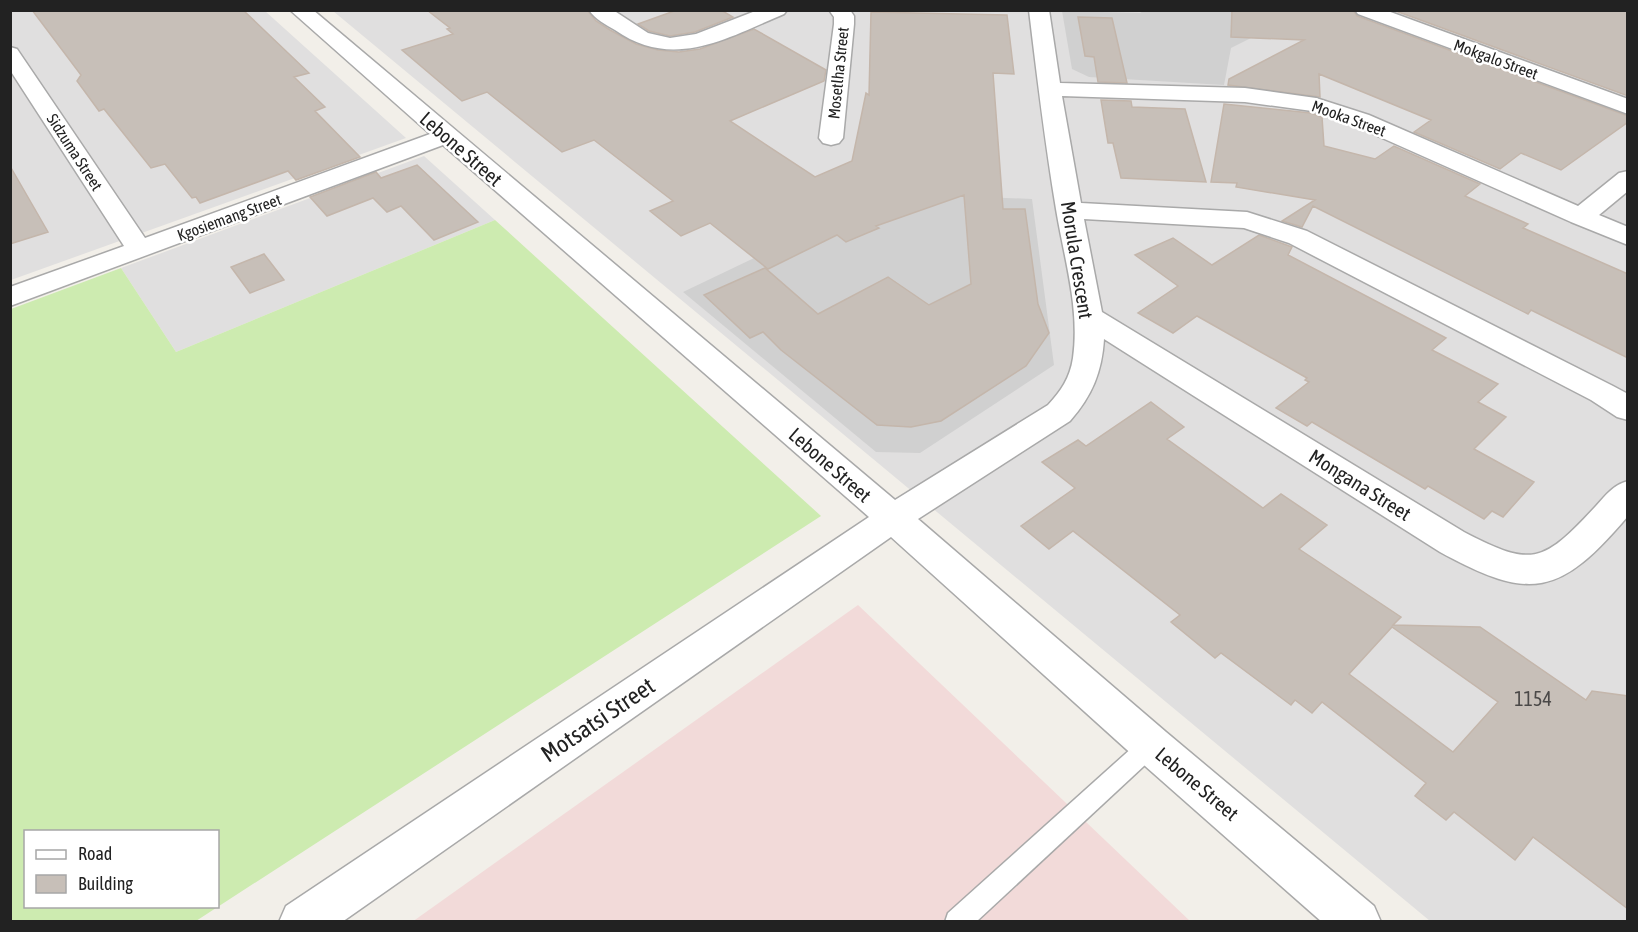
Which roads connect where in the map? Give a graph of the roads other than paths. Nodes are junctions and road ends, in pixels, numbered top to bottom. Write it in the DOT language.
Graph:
graph roads {
  1 [pos="300,10"];
  2 [pos="598,10"];
  3 [pos="777,10"];
  4 [pos="839,10"];
  5 [pos="1039,10"];
  6 [pos="1365,10"];
  7 [pos="10,53"];
  8 [pos="1050,89"];
  9 [pos="1628,107"];
  10 [pos="447,136"];
  11 [pos="831,138"];
  12 [pos="1628,178"];
  13 [pos="1069,210"];
  14 [pos="1580,218"];
  15 [pos="1628,237"];
  16 [pos="140,250"];
  17 [pos="10,297"];
  18 [pos="1089,316"];
  19 [pos="1628,409"];
  20 [pos="1628,493"];
  21 [pos="893,518"];
  22 [pos="1151,745"];
  23 [pos="302,921"];
  24 [pos="957,921"];
  25 [pos="1358,921"];
  1 -- 10 [label="street, Lebone Street"];
  2 -- 3 [label="street"];
  4 -- 11 [label="street, Mosetlha Street"];
  5 -- 8 [label="street, Morula Crescent"];
  6 -- 9 [label="street, Mokgalo Street"];
  7 -- 16 [label="street, Sidzuma Street"];
  8 -- 13 [label="street, Morula Crescent"];
  8 -- 14 [label="street, Mooka Street"];
  10 -- 16 [label="street, Kgosiemang Street"];
  10 -- 21 [label="street, Lebone Street"];
  12 -- 14 [label="street"];
  13 -- 18 [label="street, Morula Crescent"];
  13 -- 19 [label="street"];
  14 -- 15 [label="street, Mooka Street"];
  16 -- 17 [label="street, Kgosiemang Street"];
  18 -- 20 [label="street, Mongana Street"];
  18 -- 21 [label="street, Morula Crescent"];
  21 -- 22 [label="street, Lebone Street"];
  21 -- 23 [label="street, Motsatsi Street"];
  22 -- 24 [label="lane"];
  22 -- 25 [label="street, Lebone Street"];
}
